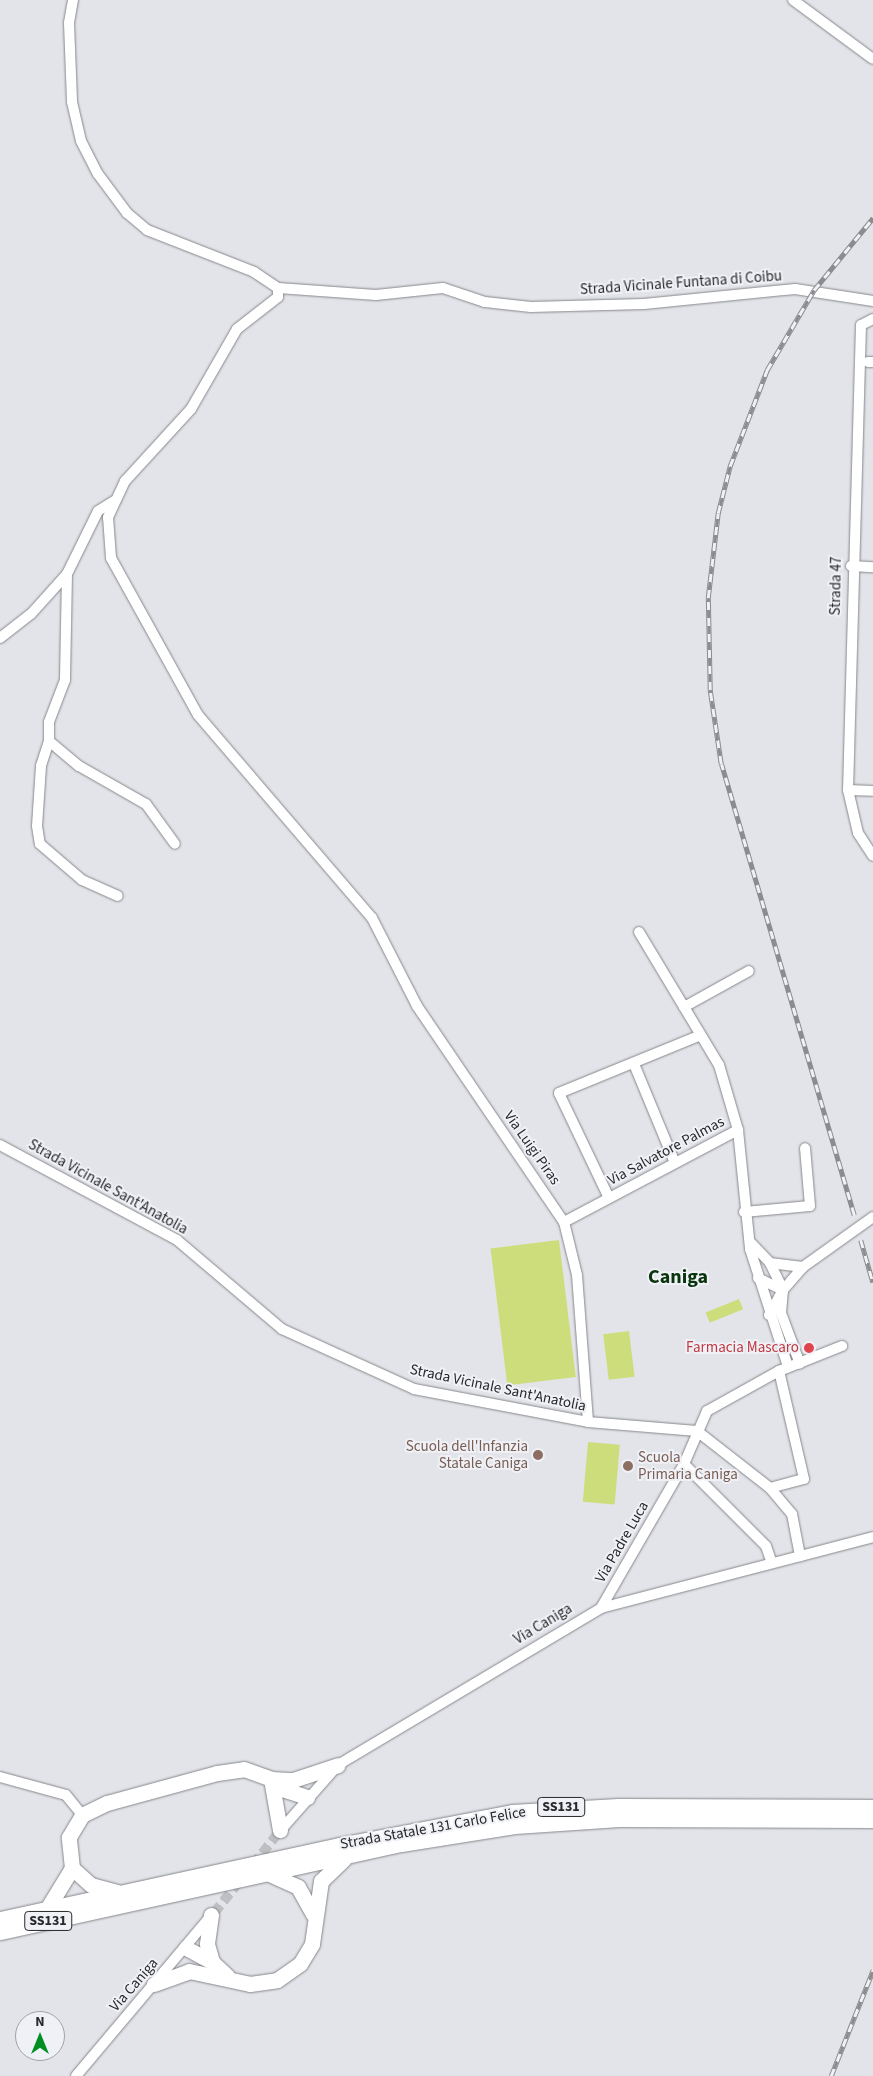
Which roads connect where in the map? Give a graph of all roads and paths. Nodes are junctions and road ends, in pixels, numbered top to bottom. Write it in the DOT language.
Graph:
graph roads {
  1 [pos="74,0"];
  2 [pos="793,0"];
  3 [pos="873,59"];
  4 [pos="278,288"];
  5 [pos="873,302"];
  6 [pos="873,319"];
  7 [pos="114,501"];
  8 [pos="851,566"];
  9 [pos="873,566"];
  10 [pos="67,574"];
  11 [pos="0,638"];
  12 [pos="49,741"];
  13 [pos="848,790"];
  14 [pos="873,791"];
  15 [pos="175,844"];
  16 [pos="873,856"];
  17 [pos="118,896"];
  18 [pos="639,932"];
  19 [pos="749,971"];
  20 [pos="684,1007"];
  21 [pos="701,1035"];
  22 [pos="634,1064"];
  23 [pos="738,1130"];
  24 [pos="0,1145"];
  25 [pos="805,1148"];
  26 [pos="675,1164"];
  27 [pos="609,1198"];
  28 [pos="744,1212"];
  29 [pos="873,1218"];
  30 [pos="564,1222"];
  31 [pos="748,1239"];
  32 [pos="770,1263"];
  33 [pos="804,1267"];
  34 [pos="758,1278"];
  35 [pos="783,1290"];
  36 [pos="769,1315"];
  37 [pos="842,1346"];
  38 [pos="800,1364"];
  39 [pos="783,1369"];
  40 [pos="588,1422"];
  41 [pos="697,1432"];
  42 [pos="684,1464"];
  43 [pos="770,1488"];
  44 [pos="873,1537"];
  45 [pos="800,1556"];
  46 [pos="772,1563"];
  47 [pos="601,1608"];
  48 [pos="338,1765"];
  49 [pos="0,1777"];
  50 [pos="276,1781"];
  51 [pos="307,1797"];
  52 [pos="873,1807"];
  53 [pos="710,1812"];
  54 [pos="82,1814"];
  55 [pos="873,1820"];
  56 [pos="280,1831"];
  57 [pos="414,1835"];
  58 [pos="350,1855"];
  59 [pos="72,1868"];
  60 [pos="267,1873"];
  61 [pos="120,1893"];
  62 [pos="47,1909"];
  63 [pos="213,1914"];
  64 [pos="315,1918"];
  65 [pos="0,1919"];
  66 [pos="0,1932"];
  67 [pos="186,1948"];
  68 [pos="211,1967"];
  69 [pos="154,1984"];
  70 [pos="76,2076"];
  1 -- 4 [label="street"];
  2 -- 3 [label="street"];
  4 -- 5 [label="street, Strada Vicinale Funtana di Coibu"];
  4 -- 7 [label="street"];
  6 -- 8 [label="street, Strada 47"];
  7 -- 10 [label="street"];
  7 -- 30 [label="street, Via Luigi Piras"];
  8 -- 9 [label="street"];
  8 -- 13 [label="street, Strada 47"];
  10 -- 11 [label="street"];
  10 -- 12 [label="street"];
  12 -- 15 [label="street"];
  12 -- 17 [label="street"];
  13 -- 14 [label="street"];
  13 -- 16 [label="street, Strada 47"];
  18 -- 20 [label="street"];
  19 -- 20 [label="street"];
  20 -- 21 [label="street"];
  21 -- 22 [label="street"];
  21 -- 23 [label="street"];
  22 -- 26 [label="street"];
  22 -- 27 [label="street, Via Salvatore Palmas"];
  23 -- 26 [label="street, Via Salvatore Palmas"];
  23 -- 28 [label="street"];
  24 -- 40 [label="street, Strada Vicinale Sant'Anatolia"];
  25 -- 28 [label="street"];
  26 -- 27 [label="street, Via Salvatore Palmas"];
  27 -- 30 [label="street, Via Salvatore Palmas"];
  28 -- 31 [label="street"];
  29 -- 33 [label="street"];
  30 -- 40 [label="street, Via Luigi Piras"];
  31 -- 32 [label="street"];
  31 -- 34 [label="street"];
  32 -- 33 [label="street"];
  32 -- 35 [label="street"];
  33 -- 35 [label="street"];
  34 -- 35 [label="street"];
  34 -- 36 [label="street"];
  35 -- 36 [label="street"];
  35 -- 38 [label="street"];
  36 -- 39 [label="street"];
  37 -- 38 [label="street, Via Padre Luca"];
  38 -- 39 [label="street, Via Padre Luca"];
  39 -- 41 [label="street, Via Padre Luca"];
  39 -- 43 [label="street"];
  40 -- 41 [label="street, Strada Vicinale Sant'Anatolia"];
  41 -- 42 [label="street, Via Padre Luca"];
  41 -- 43 [label="street"];
  42 -- 46 [label="street"];
  42 -- 47 [label="street, Via Padre Luca"];
  43 -- 45 [label="street"];
  44 -- 45 [label="street, Via Caniga"];
  45 -- 46 [label="street, Via Caniga"];
  46 -- 47 [label="street, Via Caniga"];
  47 -- 48 [label="street, Via Caniga"];
  48 -- 50 [label="highway"];
  48 -- 51 [label="street, Via Caniga"];
  49 -- 54 [label="street"];
  50 -- 51 [label="highway"];
  50 -- 54 [label="highway"];
  50 -- 56 [label="highway"];
  51 -- 56 [label="street, Via Caniga"];
  52 -- 53 [label="highway, Strada Statale 131 Carlo Felice / SS131"];
  53 -- 55 [label="highway, Strada Statale 131 Carlo Felice / SS131"];
  53 -- 57 [label="highway, Strada Statale 131 Carlo Felice / SS131"];
  54 -- 59 [label="highway"];
  57 -- 58 [label="highway, Strada Statale 131 Carlo Felice / SS131"];
  57 -- 61 [label="highway, Strada Statale 131 Carlo Felice / SS131"];
  58 -- 60 [label="highway, Strada Statale 131 Carlo Felice / SS131"];
  58 -- 64 [label="highway"];
  59 -- 61 [label="highway"];
  59 -- 62 [label="highway"];
  60 -- 64 [label="highway"];
  60 -- 66 [label="highway, Strada Statale 131 Carlo Felice / SS131"];
  61 -- 62 [label="highway, Strada Statale 131 Carlo Felice / SS131"];
  62 -- 65 [label="highway, Strada Statale 131 Carlo Felice / SS131"];
  63 -- 67 [label="street, Via Caniga"];
  63 -- 68 [label="highway"];
  64 -- 68 [label="highway"];
  67 -- 68 [label="highway"];
  67 -- 69 [label="street, Via Caniga"];
  68 -- 69 [label="highway"];
  69 -- 70 [label="street, Via Caniga"];
}
